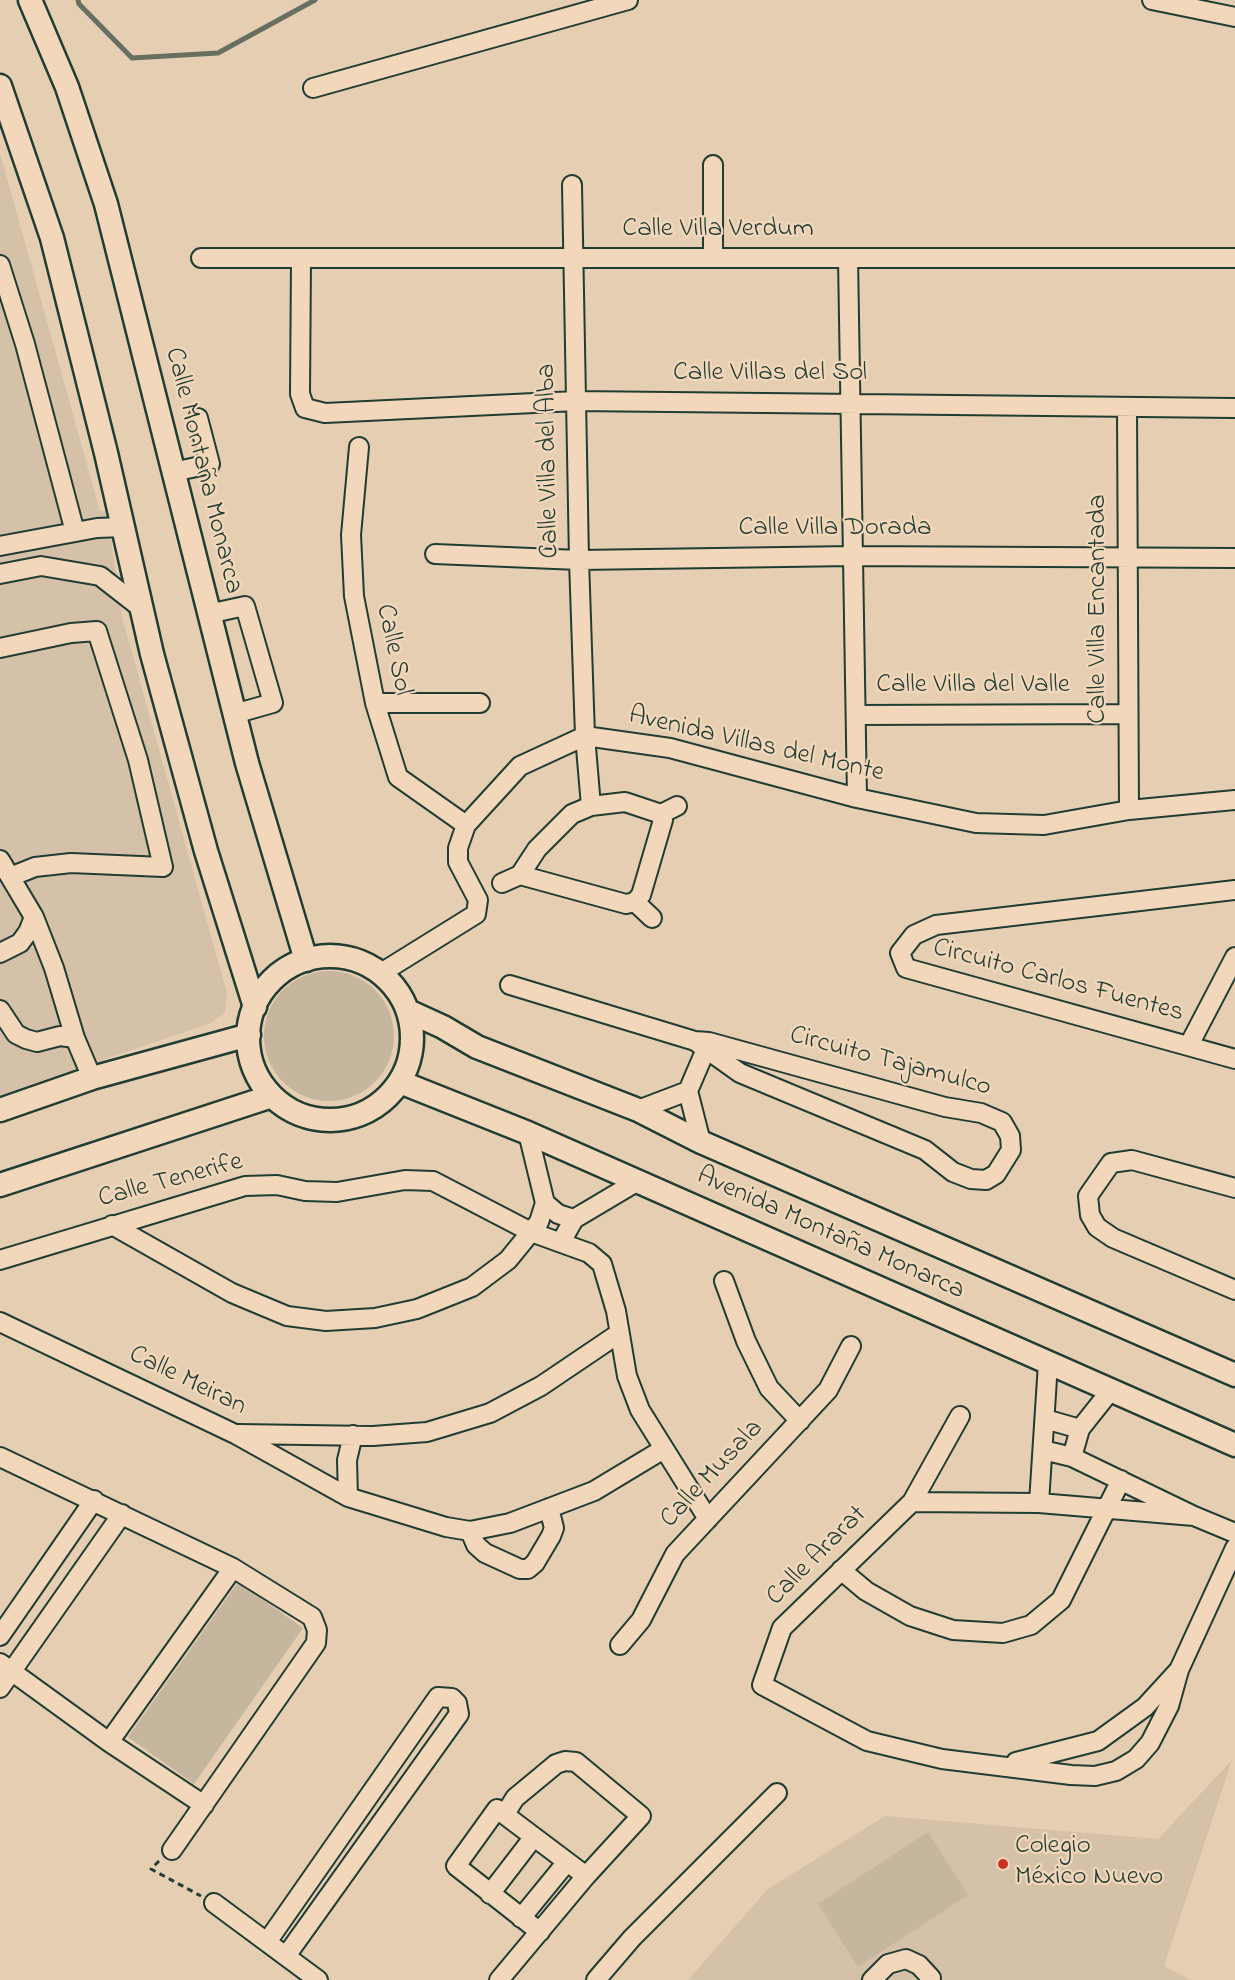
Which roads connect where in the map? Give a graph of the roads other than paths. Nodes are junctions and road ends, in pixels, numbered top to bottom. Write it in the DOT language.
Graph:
graph roads {
  1 [pos="30,0"];
  2 [pos="628,0"];
  3 [pos="1152,0"];
  4 [pos="1235,17"];
  5 [pos="0,86"];
  6 [pos="313,88"];
  7 [pos="713,165"];
  8 [pos="572,185"];
  9 [pos="201,258"];
  10 [pos="573,258"];
  11 [pos="713,258"];
  12 [pos="848,258"];
  13 [pos="1235,258"];
  14 [pos="302,259"];
  15 [pos="0,265"];
  16 [pos="576,401"];
  17 [pos="851,402"];
  18 [pos="1127,408"];
  19 [pos="1235,408"];
  20 [pos="198,418"];
  21 [pos="359,447"];
  22 [pos="173,472"];
  23 [pos="123,526"];
  24 [pos="75,532"];
  25 [pos="0,546"];
  26 [pos="435,554"];
  27 [pos="853,556"];
  28 [pos="1235,558"];
  29 [pos="1128,559"];
  30 [pos="579,560"];
  31 [pos="0,573"];
  32 [pos="141,608"];
  33 [pos="208,614"];
  34 [pos="0,648"];
  35 [pos="375,703"];
  36 [pos="480,703"];
  37 [pos="234,714"];
  38 [pos="1126,714"];
  39 [pos="856,715"];
  40 [pos="585,736"];
  41 [pos="857,798"];
  42 [pos="1235,800"];
  43 [pos="591,806"];
  44 [pos="1129,810"];
  45 [pos="466,825"];
  46 [pos="0,860"];
  47 [pos="520,875"];
  48 [pos="10,878"];
  49 [pos="502,883"];
  50 [pos="1235,890"];
  51 [pos="635,902"];
  52 [pos="34,917"];
  53 [pos="652,918"];
  54 [pos="20,943"];
  55 [pos="0,953"];
  56 [pos="1235,957"];
  57 [pos="306,960"];
  58 [pos="54,968"];
  59 [pos="381,973"];
  60 [pos="510,985"];
  61 [pos="255,1007"];
  62 [pos="0,1011"];
  63 [pos="408,1011"];
  64 [pos="249,1035"];
  65 [pos="75,1038"];
  66 [pos="703,1045"];
  67 [pos="1189,1046"];
  68 [pos="1235,1059"];
  69 [pos="92,1078"];
  70 [pos="400,1082"];
  71 [pos="688,1091"];
  72 [pos="272,1096"];
  73 [pos="0,1110"];
  74 [pos="638,1110"];
  75 [pos="528,1133"];
  76 [pos="701,1142"];
  77 [pos="638,1181"];
  78 [pos="0,1185"];
  79 [pos="1235,1188"];
  80 [pos="545,1203"];
  81 [pos="574,1219"];
  82 [pos="112,1225"];
  83 [pos="531,1232"];
  84 [pos="561,1242"];
  85 [pos="0,1260"];
  86 [pos="724,1281"];
  87 [pos="1235,1290"];
  88 [pos="0,1322"];
  89 [pos="618,1334"];
  90 [pos="851,1346"];
  91 [pos="1048,1363"];
  92 [pos="1235,1375"];
  93 [pos="1111,1390"];
  94 [pos="960,1416"];
  95 [pos="1045,1419"];
  96 [pos="800,1421"];
  97 [pos="1080,1429"];
  98 [pos="235,1434"];
  99 [pos="354,1435"];
  100 [pos="1235,1445"];
  101 [pos="1043,1449"];
  102 [pos="662,1450"];
  103 [pos="0,1456"];
  104 [pos="1072,1456"];
  105 [pos="1121,1480"];
  106 [pos="348,1497"];
  107 [pos="94,1500"];
  108 [pos="912,1503"];
  109 [pos="1039,1503"];
  110 [pos="549,1508"];
  111 [pos="1105,1511"];
  112 [pos="122,1514"];
  113 [pos="1194,1516"];
  114 [pos="708,1519"];
  115 [pos="470,1531"];
  116 [pos="1235,1533"];
  117 [pos="1235,1548"];
  118 [pos="233,1568"];
  119 [pos="841,1570"];
  120 [pos="0,1636"];
  121 [pos="620,1645"];
  122 [pos="6,1667"];
  123 [pos="1179,1670"];
  124 [pos="0,1688"];
  125 [pos="109,1742"];
  126 [pos="1002,1765"];
  127 [pos="777,1793"];
  128 [pos="204,1805"];
  129 [pos="505,1814"];
  130 [pos="533,1838"];
  131 [pos="172,1850"];
  132 [pos="566,1863"];
  133 [pos="586,1876"];
  134 [pos="490,1894"];
  135 [pos="214,1903"];
  136 [pos="521,1918"];
  137 [pos="540,1932"];
  138 [pos="267,1942"];
  139 [pos="286,1956"];
  140 [pos="318,1980"];
  141 [pos="499,1980"];
  142 [pos="597,1980"];
  143 [pos="872,1980"];
  144 [pos="929,1980"];
  1 -- 22 [label="main road, Calle Montaña Monarca"];
  2 -- 6 [label="street"];
  3 -- 4 [label="street"];
  5 -- 23 [label="main road"];
  7 -- 11 [label="street"];
  8 -- 10 [label="street, Calle Villa del Alba"];
  9 -- 14 [label="street, Calle Villa Verdum"];
  10 -- 11 [label="street, Calle Villa Verdum"];
  10 -- 14 [label="street, Calle Villa Verdum"];
  10 -- 16 [label="street, Calle Villa del Alba"];
  11 -- 12 [label="street, Calle Villa Verdum"];
  12 -- 13 [label="street, Calle Villa Verdum"];
  12 -- 17 [label="street"];
  14 -- 16 [label="street, Calle Villas del Sol"];
  15 -- 24 [label="street"];
  16 -- 17 [label="street, Calle Villas del Sol"];
  16 -- 30 [label="street, Calle Villa del Alba"];
  17 -- 18 [label="street, Calle Villas del Sol"];
  17 -- 27 [label="street"];
  18 -- 19 [label="street, Calle Villas del Sol"];
  18 -- 29 [label="street, Calle Villa Encantada"];
  20 -- 22 [label="street"];
  21 -- 35 [label="street, Calle Sol"];
  22 -- 33 [label="main road, Calle Montaña Monarca"];
  23 -- 24 [label="street"];
  23 -- 32 [label="main road"];
  24 -- 25 [label="street"];
  26 -- 30 [label="street, Calle Villa Dorada"];
  27 -- 29 [label="street, Calle Villa Dorada"];
  27 -- 30 [label="street, Calle Villa Dorada"];
  27 -- 39 [label="street"];
  28 -- 29 [label="street, Calle Villa Dorada"];
  29 -- 38 [label="street, Calle Villa Encantada"];
  30 -- 40 [label="street, Calle Villa del Alba"];
  31 -- 32 [label="street"];
  32 -- 61 [label="main road"];
  33 -- 37 [label="main road, Calle Montaña Monarca"];
  33 -- 37 [label="street"];
  34 -- 48 [label="street"];
  35 -- 36 [label="street"];
  35 -- 45 [label="street, Calle Sol"];
  37 -- 57 [label="main road, Calle Montaña Monarca"];
  38 -- 39 [label="street, Calle Villa del Valle"];
  38 -- 44 [label="street, Calle Villa Encantada"];
  39 -- 41 [label="street"];
  40 -- 41 [label="street, Avenida Villas del Monte"];
  40 -- 43 [label="street, Calle Villa del Alba"];
  40 -- 45 [label="street"];
  41 -- 44 [label="street, Avenida Villas del Monte"];
  42 -- 44 [label="street, Avenida Villas del Monte"];
  43 -- 47 [label="street"];
  43 -- 51 [label="street"];
  45 -- 59 [label="street"];
  46 -- 48 [label="street"];
  47 -- 49 [label="street"];
  47 -- 51 [label="street"];
  48 -- 52 [label="street"];
  50 -- 67 [label="street, Circuito Carlos Fuentes"];
  51 -- 53 [label="street"];
  52 -- 54 [label="street"];
  52 -- 58 [label="street"];
  54 -- 55 [label="street"];
  54 -- 58 [label="street"];
  56 -- 67 [label="street"];
  57 -- 59 [label="main road"];
  57 -- 61 [label="main road"];
  58 -- 65 [label="street"];
  59 -- 63 [label="main road"];
  60 -- 66 [label="street, Circuito Tajamulco"];
  61 -- 64 [label="main road"];
  62 -- 65 [label="street"];
  63 -- 70 [label="main road"];
  63 -- 74 [label="main road, Avenida Montaña Monarca"];
  64 -- 69 [label="main road"];
  64 -- 72 [label="main road"];
  65 -- 69 [label="street"];
  66 -- 66 [label="street, Circuito Tajamulco"];
  66 -- 71 [label="street"];
  67 -- 68 [label="street, Circuito Carlos Fuentes"];
  69 -- 73 [label="main road"];
  70 -- 72 [label="main road"];
  70 -- 75 [label="main road, Avenida Montaña Monarca"];
  71 -- 74 [label="street"];
  71 -- 76 [label="street"];
  72 -- 78 [label="main road"];
  74 -- 76 [label="main road, Avenida Montaña Monarca"];
  75 -- 77 [label="main road, Avenida Montaña Monarca"];
  75 -- 80 [label="street"];
  76 -- 92 [label="main road, Avenida Montaña Monarca"];
  77 -- 81 [label="street"];
  77 -- 91 [label="main road, Avenida Montaña Monarca"];
  79 -- 87 [label="street"];
  80 -- 81 [label="street"];
  80 -- 83 [label="street"];
  81 -- 84 [label="street"];
  82 -- 83 [label="street, Calle Tenerife"];
  82 -- 83 [label="street"];
  82 -- 85 [label="street, Calle Tenerife"];
  83 -- 84 [label="street, Calle Tenerife"];
  84 -- 89 [label="street, Calle Tenerife"];
  86 -- 96 [label="street"];
  88 -- 98 [label="street, Calle Meiran"];
  89 -- 99 [label="street"];
  89 -- 102 [label="street, Calle Tenerife"];
  90 -- 96 [label="street, Calle Musala"];
  91 -- 93 [label="main road, Avenida Montaña Monarca"];
  91 -- 95 [label="street"];
  93 -- 97 [label="street"];
  93 -- 100 [label="main road, Avenida Montaña Monarca"];
  94 -- 108 [label="street, Calle Ararat"];
  95 -- 97 [label="street"];
  95 -- 101 [label="street"];
  96 -- 114 [label="street, Calle Musala"];
  97 -- 104 [label="street"];
  98 -- 99 [label="street"];
  98 -- 106 [label="street, Calle Meiran"];
  99 -- 106 [label="street"];
  101 -- 104 [label="street"];
  101 -- 109 [label="street"];
  102 -- 110 [label="street, Calle Meiran"];
  102 -- 114 [label="street, Calle Tenerife"];
  103 -- 107 [label="street"];
  104 -- 105 [label="street"];
  105 -- 111 [label="street"];
  105 -- 113 [label="street"];
  106 -- 115 [label="street, Calle Meiran"];
  107 -- 112 [label="street"];
  107 -- 120 [label="street"];
  108 -- 109 [label="street"];
  108 -- 119 [label="street, Calle Ararat"];
  109 -- 111 [label="street"];
  110 -- 115 [label="street, Calle Meiran"];
  110 -- 115 [label="street"];
  111 -- 113 [label="street"];
  111 -- 119 [label="street"];
  112 -- 118 [label="street"];
  112 -- 122 [label="street"];
  113 -- 116 [label="street"];
  114 -- 121 [label="street, Calle Musala"];
  117 -- 123 [label="street, Calle Ararat"];
  118 -- 125 [label="street"];
  118 -- 128 [label="street"];
  119 -- 126 [label="street, Calle Ararat"];
  122 -- 124 [label="street"];
  122 -- 125 [label="street"];
  123 -- 126 [label="street, Calle Ararat"];
  123 -- 126 [label="street, Calle Ararat"];
  125 -- 128 [label="street"];
  127 -- 142 [label="street"];
  128 -- 131 [label="street"];
  129 -- 130 [label="street"];
  129 -- 133 [label="street"];
  129 -- 134 [label="street"];
  130 -- 132 [label="street"];
  130 -- 134 [label="street"];
  132 -- 133 [label="street"];
  132 -- 136 [label="street"];
  133 -- 137 [label="street"];
  134 -- 136 [label="street"];
  135 -- 138 [label="street"];
  136 -- 137 [label="street"];
  137 -- 141 [label="street"];
  138 -- 139 [label="street"];
  138 -- 139 [label="street"];
  139 -- 140 [label="street"];
  143 -- 144 [label="street"];
}
